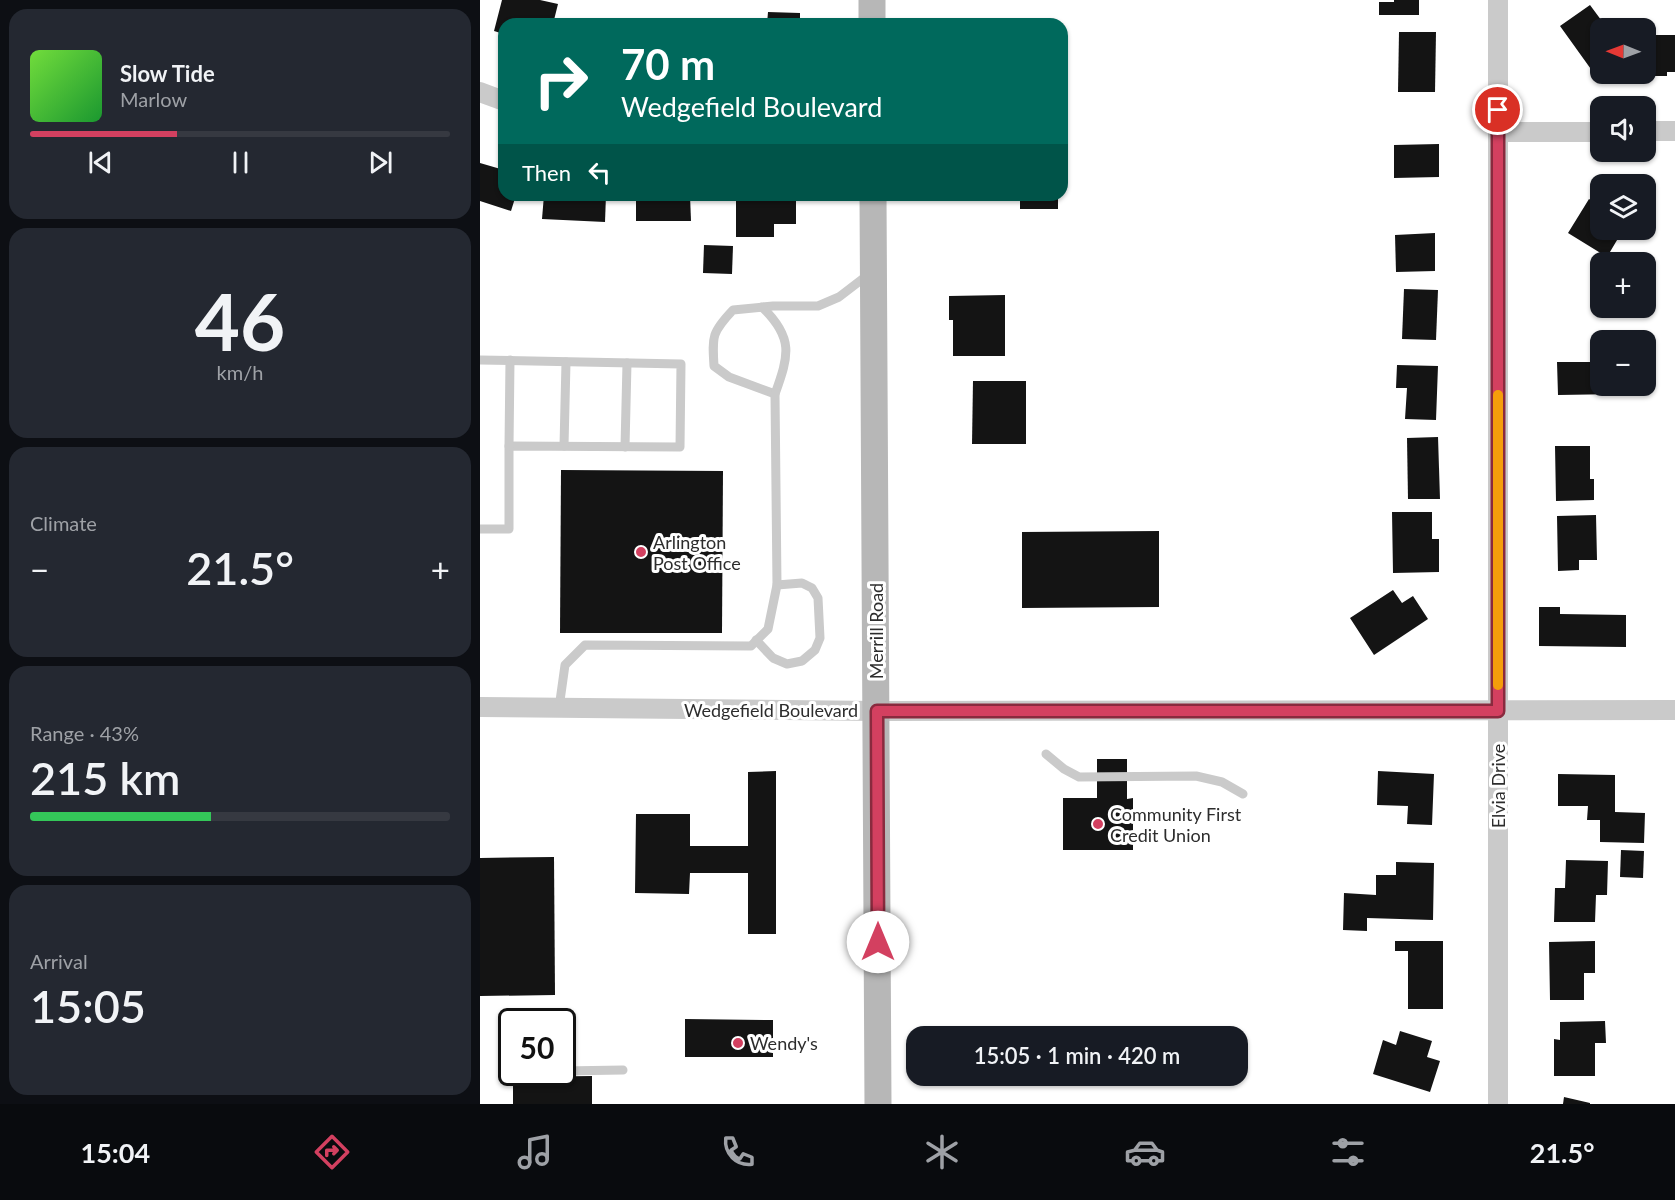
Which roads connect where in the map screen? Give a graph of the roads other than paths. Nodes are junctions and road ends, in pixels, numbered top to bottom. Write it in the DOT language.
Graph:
graph roads {
  1 [pos="872,0"];
  2 [pos="1498,0"];
  3 [pos="872,18"];
  4 [pos="480,93"];
  5 [pos="498,99"];
  6 [pos="1656,131"];
  7 [pos="1675,131"];
  8 [pos="1498,132"];
  9 [pos="1590,132"];
  10 [pos="873,201"];
  11 [pos="874,270"];
  12 [pos="762,307"];
  13 [pos="480,360"];
  14 [pos="510,360"];
  15 [pos="567,362"];
  16 [pos="627,363"];
  17 [pos="775,394"];
  18 [pos="509,446"];
  19 [pos="564,446"];
  20 [pos="625,447"];
  21 [pos="480,529"];
  22 [pos="777,585"];
  23 [pos="756,640"];
  24 [pos="480,707"];
  25 [pos="559,708"];
  26 [pos="1675,710"];
  27 [pos="877,711"];
  28 [pos="1498,711"];
  29 [pos="1046,754"];
  30 [pos="1243,794"];
  31 [pos="623,1070"];
  32 [pos="576,1071"];
  33 [pos="878,1104"];
  34 [pos="1498,1104"];
  1 -- 3 [label="main road"];
  2 -- 8 [label="street, Elvia Drive"];
  4 -- 5 [label="street"];
  6 -- 7 [label="street"];
  8 -- 9 [label="street"];
  8 -- 28 [label="street, Elvia Drive"];
  10 -- 11 [label="main road, Merrill Road"];
  11 -- 12 [label="lane"];
  11 -- 27 [label="main road, Merrill Road"];
  12 -- 17 [label="lane"];
  12 -- 17 [label="lane"];
  13 -- 14 [label="lane"];
  14 -- 15 [label="lane"];
  14 -- 18 [label="lane"];
  15 -- 16 [label="lane"];
  15 -- 19 [label="lane"];
  16 -- 20 [label="lane"];
  16 -- 20 [label="lane"];
  17 -- 22 [label="lane"];
  18 -- 19 [label="lane"];
  18 -- 21 [label="lane"];
  19 -- 20 [label="lane"];
  22 -- 23 [label="lane"];
  22 -- 23 [label="lane"];
  23 -- 25 [label="lane"];
  24 -- 25 [label="street, Wedgefield Boulevard"];
  25 -- 27 [label="street, Wedgefield Boulevard"];
  26 -- 28 [label="street, Wedgefield Boulevard"];
  27 -- 28 [label="street, Wedgefield Boulevard"];
  27 -- 33 [label="main road, Merrill Road"];
  28 -- 34 [label="street, Elvia Drive"];
  29 -- 30 [label="lane"];
  31 -- 32 [label="lane"];
}
